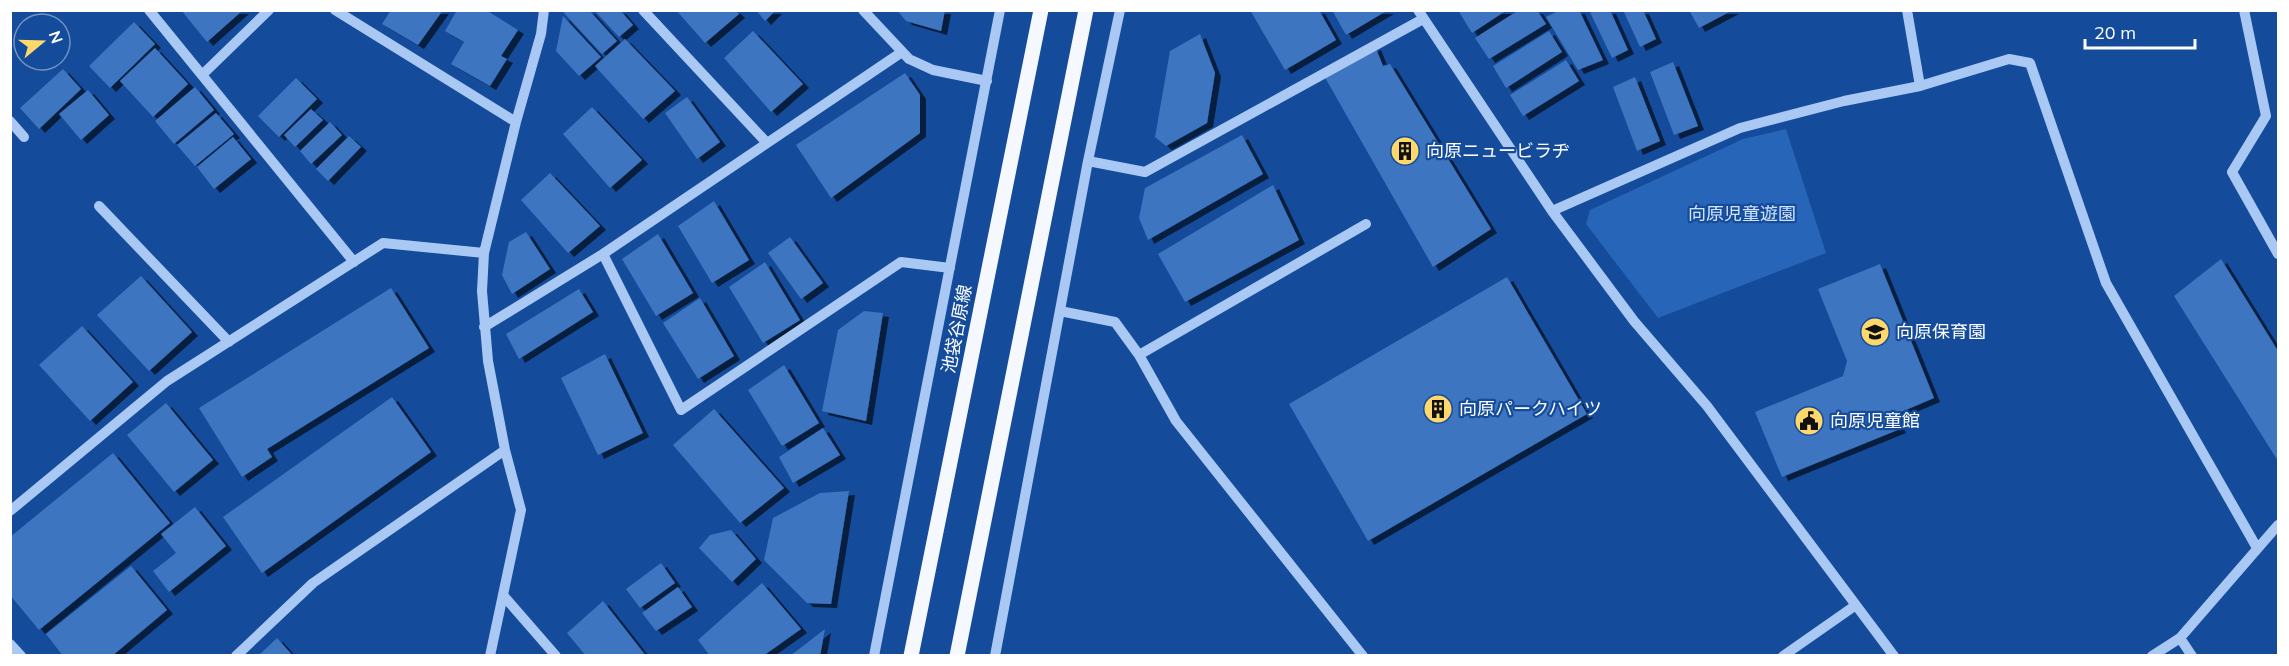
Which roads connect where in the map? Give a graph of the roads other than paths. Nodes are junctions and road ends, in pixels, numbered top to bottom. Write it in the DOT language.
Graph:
graph roads {
  1 [pos="149,10"];
  2 [pos="269,10"];
  3 [pos="334,10"];
  4 [pos="544,10"];
  5 [pos="643,10"];
  6 [pos="863,10"];
  7 [pos="1000,10"];
  8 [pos="1041,10"];
  9 [pos="1086,10"];
  10 [pos="1120,10"];
  11 [pos="1907,10"];
  12 [pos="2244,10"];
  13 [pos="1421,15"];
  14 [pos="902,52"];
  15 [pos="202,75"];
  16 [pos="987,81"];
  17 [pos="1920,86"];
  18 [pos="10,122"];
  19 [pos="516,122"];
  20 [pos="24,137"];
  21 [pos="767,142"];
  22 [pos="1088,161"];
  23 [pos="99,206"];
  24 [pos="1552,211"];
  25 [pos="1366,224"];
  26 [pos="484,253"];
  27 [pos="603,254"];
  28 [pos="2278,254"];
  29 [pos="354,262"];
  30 [pos="950,268"];
  31 [pos="1060,311"];
  32 [pos="484,327"];
  33 [pos="229,342"];
  34 [pos="1139,355"];
  35 [pos="505,450"];
  36 [pos="10,511"];
  37 [pos="2278,525"];
  38 [pos="2257,548"];
  39 [pos="503,595"];
  40 [pos="1856,605"];
  41 [pos="2180,638"];
  42 [pos="10,644"];
  43 [pos="21,656"];
  44 [pos="236,656"];
  45 [pos="490,656"];
  46 [pos="556,656"];
  47 [pos="874,656"];
  48 [pos="911,656"];
  49 [pos="957,656"];
  50 [pos="995,656"];
  51 [pos="1363,656"];
  52 [pos="1783,656"];
  53 [pos="1894,656"];
  54 [pos="2152,656"];
  55 [pos="2192,656"];
  1 -- 15 [label="street"];
  2 -- 15 [label="street"];
  3 -- 19 [label="street"];
  4 -- 19 [label="street"];
  5 -- 21 [label="street"];
  6 -- 14 [label="street"];
  7 -- 16 [label="street"];
  8 -- 48 [label="main road, 池袋谷原線"];
  9 -- 49 [label="main road"];
  10 -- 22 [label="street"];
  11 -- 17 [label="street"];
  12 -- 28 [label="street"];
  13 -- 22 [label="street"];
  13 -- 24 [label="street"];
  14 -- 16 [label="street"];
  14 -- 21 [label="street"];
  15 -- 29 [label="street"];
  16 -- 30 [label="street"];
  17 -- 24 [label="street"];
  17 -- 38 [label="street"];
  18 -- 20 [label="street"];
  19 -- 26 [label="street"];
  21 -- 27 [label="street"];
  22 -- 31 [label="street"];
  23 -- 33 [label="street"];
  24 -- 40 [label="street"];
  25 -- 34 [label="street"];
  26 -- 29 [label="street"];
  26 -- 32 [label="street"];
  27 -- 30 [label="street"];
  27 -- 32 [label="street"];
  29 -- 33 [label="street"];
  30 -- 47 [label="street"];
  31 -- 34 [label="street"];
  31 -- 50 [label="street"];
  32 -- 35 [label="street"];
  33 -- 36 [label="street"];
  34 -- 51 [label="street"];
  35 -- 39 [label="street"];
  35 -- 44 [label="street"];
  37 -- 38 [label="street"];
  38 -- 41 [label="street"];
  39 -- 45 [label="street"];
  39 -- 46 [label="street"];
  40 -- 52 [label="street"];
  40 -- 53 [label="street"];
  41 -- 54 [label="street"];
  41 -- 55 [label="street"];
  42 -- 43 [label="street"];
}
